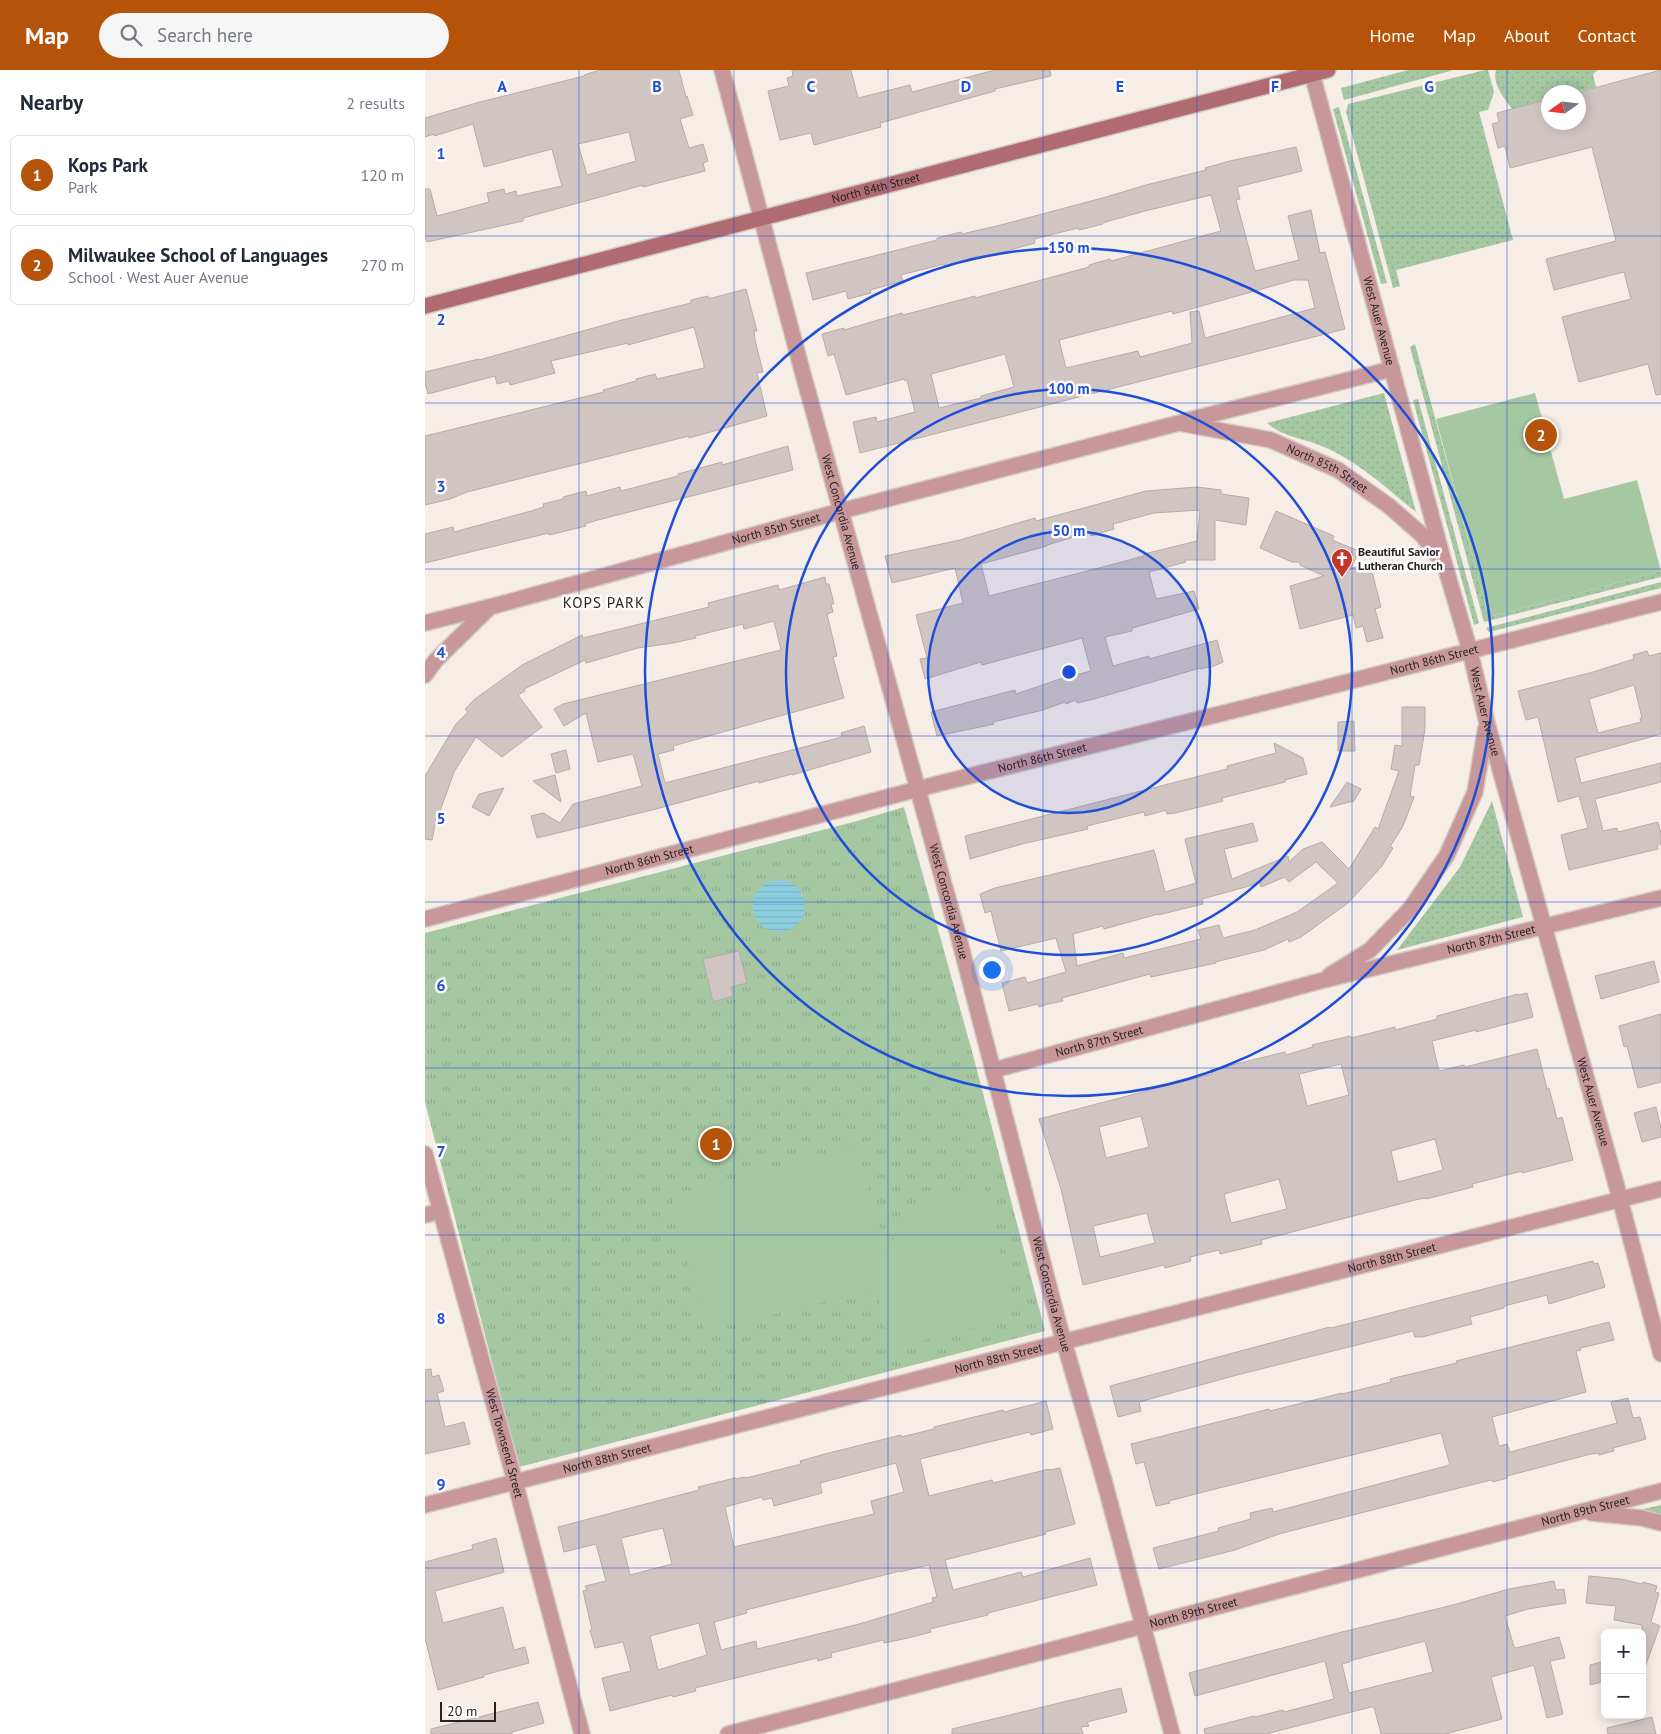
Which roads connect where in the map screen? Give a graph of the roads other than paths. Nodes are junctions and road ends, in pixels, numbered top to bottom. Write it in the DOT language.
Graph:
graph roads {
  1 [pos="722,70"];
  2 [pos="1328,70"];
  3 [pos="1312,72"];
  4 [pos="762,218"];
  5 [pos="425,306"];
  6 [pos="1392,369"];
  7 [pos="1179,423"];
  8 [pos="841,511"];
  9 [pos="1445,566"];
  10 [pos="1661,602"];
  11 [pos="490,607"];
  12 [pos="425,623"];
  13 [pos="1470,651"];
  14 [pos="425,675"];
  15 [pos="1487,723"];
  16 [pos="917,789"];
  17 [pos="1661,898"];
  18 [pos="425,919"];
  19 [pos="1544,928"];
  20 [pos="1320,981"];
  21 [pos="994,1070"];
  22 [pos="425,1154"];
  23 [pos="1661,1189"];
  24 [pos="1620,1199"];
  25 [pos="441,1210"];
  26 [pos="425,1215"];
  27 [pos="1064,1342"];
  28 [pos="1661,1354"];
  29 [pos="515,1483"];
  30 [pos="1661,1491"];
  31 [pos="425,1505"];
  32 [pos="1579,1512"];
  33 [pos="1661,1523"];
  34 [pos="1142,1625"];
  35 [pos="582,1734"];
  36 [pos="727,1734"];
  37 [pos="1172,1734"];
  1 -- 4 [label="street, West Concordia Avenue"];
  2 -- 3 [label="street, North 84th Street"];
  3 -- 4 [label="street, North 84th Street"];
  3 -- 6 [label="street, West Auer Avenue"];
  4 -- 5 [label="street, North 84th Street"];
  4 -- 8 [label="street, West Concordia Avenue"];
  6 -- 7 [label="street, North 85th Street"];
  6 -- 9 [label="street, West Auer Avenue"];
  7 -- 8 [label="street, North 85th Street"];
  7 -- 9 [label="street, North 85th Street"];
  8 -- 11 [label="street, North 85th Street"];
  8 -- 16 [label="street, West Concordia Avenue"];
  9 -- 13 [label="street, West Auer Avenue"];
  10 -- 13 [label="street, North 86th Street"];
  11 -- 12 [label="street, North 85th Street"];
  11 -- 14 [label="street, North 85th Street"];
  13 -- 15 [label="street, West Auer Avenue"];
  13 -- 16 [label="street, North 86th Street"];
  15 -- 19 [label="street, West Auer Avenue"];
  15 -- 20 [label="street, North 87th Street"];
  16 -- 18 [label="street, North 86th Street"];
  16 -- 21 [label="street, West Concordia Avenue"];
  17 -- 19 [label="street, North 87th Street"];
  19 -- 20 [label="street, North 87th Street"];
  19 -- 24 [label="street, West Auer Avenue"];
  20 -- 21 [label="street, North 87th Street"];
  21 -- 27 [label="street, West Concordia Avenue"];
  22 -- 25 [label="street, West Townsend Street"];
  23 -- 24 [label="street, North 88th Street"];
  24 -- 27 [label="street, North 88th Street"];
  24 -- 28 [label="street, West Auer Avenue"];
  25 -- 26 [label="street"];
  25 -- 29 [label="street, West Townsend Street"];
  27 -- 29 [label="street, North 88th Street"];
  27 -- 34 [label="street, West Concordia Avenue"];
  29 -- 31 [label="street, North 88th Street"];
  29 -- 35 [label="street, West Townsend Street"];
  30 -- 32 [label="street, North 89th Street"];
  32 -- 33 [label="street"];
  32 -- 34 [label="street, North 89th Street"];
  34 -- 36 [label="street, North 89th Street"];
  34 -- 37 [label="street, West Concordia Avenue"];
}
